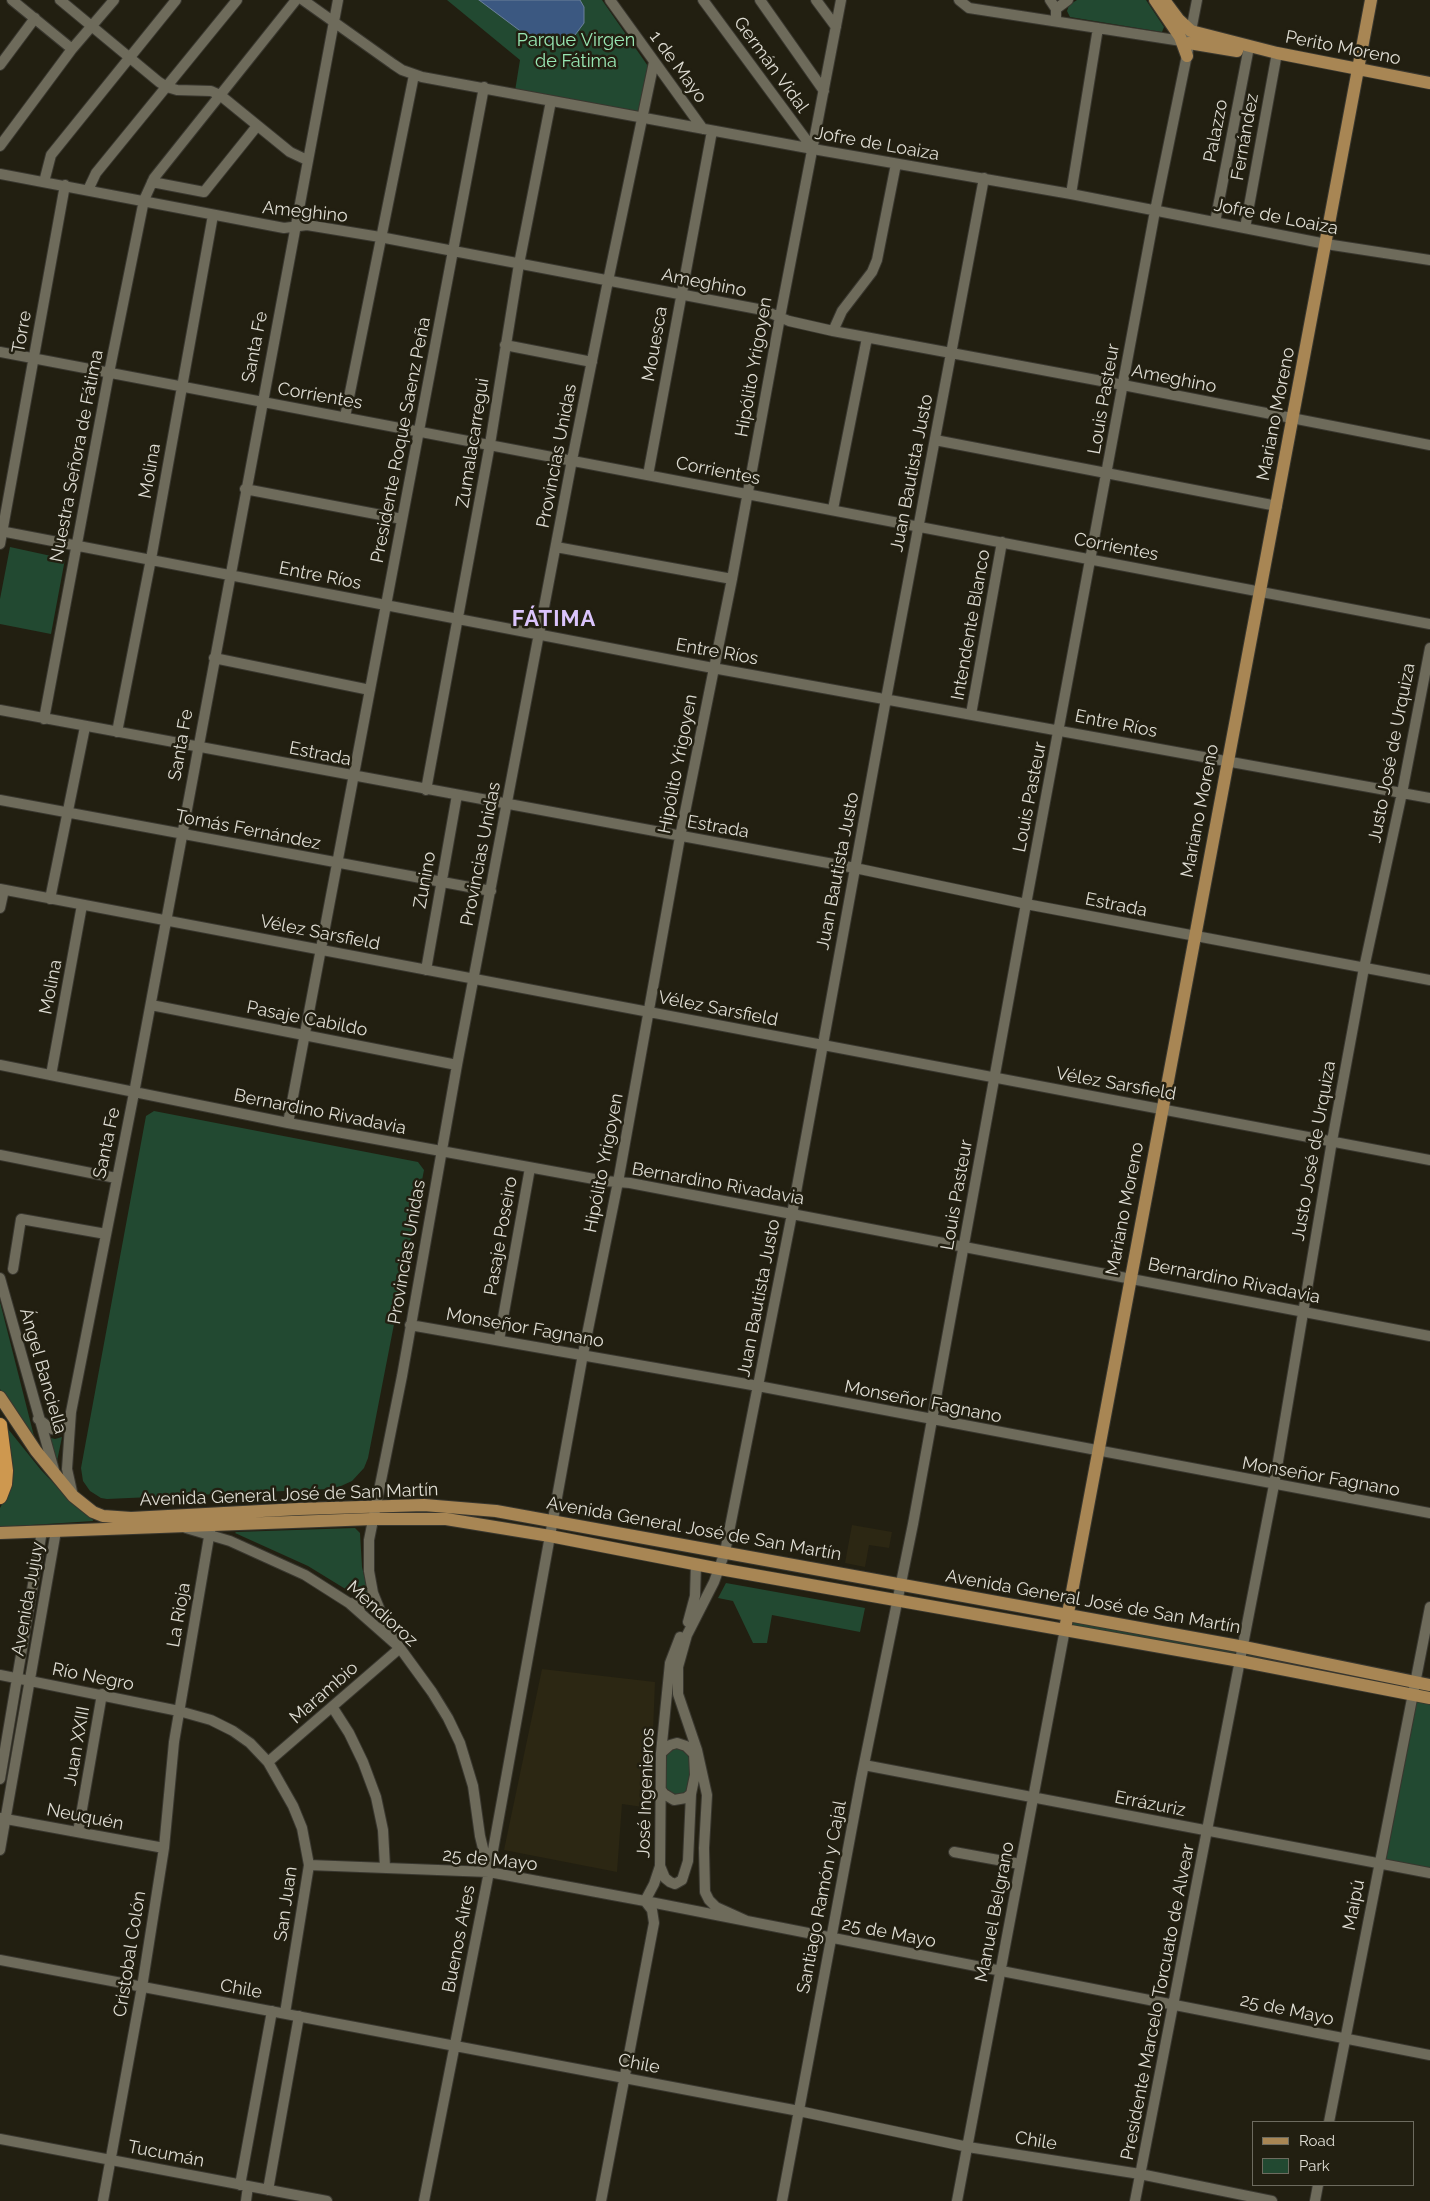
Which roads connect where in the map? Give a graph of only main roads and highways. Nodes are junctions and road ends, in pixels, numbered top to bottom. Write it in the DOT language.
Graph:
graph roads {
  1 [pos="1155,0"];
  2 [pos="1164,0"];
  3 [pos="1371,0"];
  4 [pos="1188,38"];
  5 [pos="1187,56"];
  6 [pos="1359,70"];
  7 [pos="1430,84"];
  8 [pos="0,1397"];
  9 [pos="0,1425"];
  10 [pos="0,1497"];
  11 [pos="374,1513"];
  12 [pos="0,1533"];
  13 [pos="1067,1615"];
  14 [pos="1064,1629"];
  15 [pos="1430,1685"];
  16 [pos="1430,1698"];
  1 -- 4 [label="main road"];
  2 -- 4 [label="main road"];
  3 -- 6 [label="main road, Mariano Moreno"];
  4 -- 5 [label="main road"];
  4 -- 6 [label="main road, Perito Moreno"];
  6 -- 7 [label="main road, Perito Moreno"];
  6 -- 13 [label="main road, Mariano Moreno"];
  8 -- 11 [label="main road, Avenida General José de San Martín"];
  9 -- 10 [label="highway"];
  11 -- 12 [label="main road, Avenida General José de San Martín"];
  11 -- 13 [label="main road, Avenida General José de San Martín"];
  11 -- 14 [label="main road, Avenida General José de San Martín"];
  13 -- 14 [label="main road, Mariano Moreno"];
  13 -- 15 [label="main road, Avenida General José de San Martín"];
  14 -- 16 [label="main road, Avenida General José de San Martín"];
}
